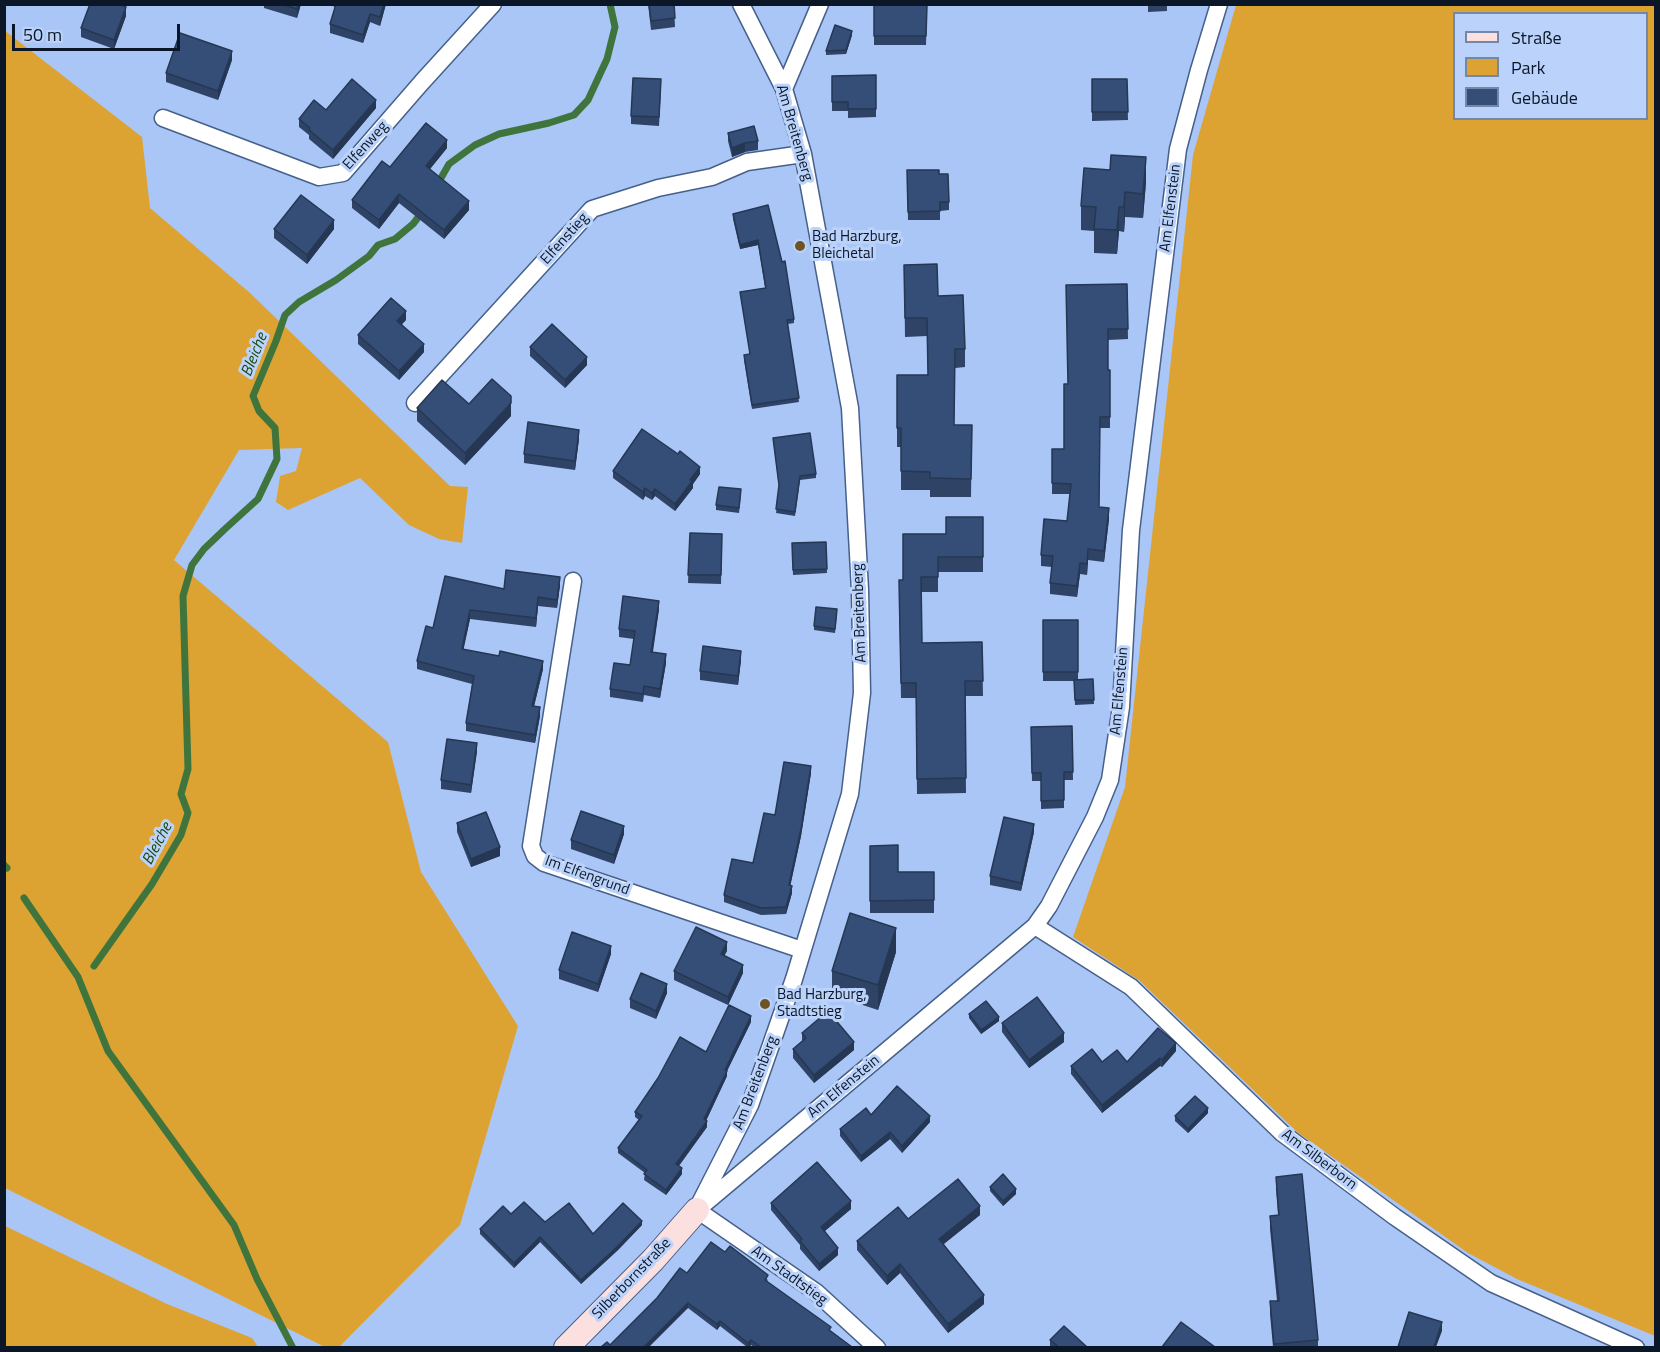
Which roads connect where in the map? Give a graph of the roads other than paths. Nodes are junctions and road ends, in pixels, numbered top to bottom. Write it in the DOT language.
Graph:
graph roads {
  1 [pos="493,4"];
  2 [pos="741,4"];
  3 [pos="820,4"];
  4 [pos="1219,4"];
  5 [pos="784,89"];
  6 [pos="163,118"];
  7 [pos="803,154"];
  8 [pos="415,403"];
  9 [pos="573,581"];
  10 [pos="1035,926"];
  11 [pos="802,950"];
  12 [pos="697,1210"];
  13 [pos="566,1347"];
  14 [pos="878,1347"];
  15 [pos="1636,1347"];
  1 -- 6 [label="street, Elfenweg"];
  2 -- 5 [label="street, Am Breitenberg"];
  3 -- 5 [label="street"];
  4 -- 10 [label="street, Am Elfenstein"];
  5 -- 7 [label="street, Am Breitenberg"];
  7 -- 8 [label="street, Elfenstieg"];
  7 -- 11 [label="street, Am Breitenberg"];
  9 -- 11 [label="street, Im Elfengrund"];
  10 -- 12 [label="street, Am Elfenstein"];
  10 -- 15 [label="street, Am Silberborn"];
  11 -- 12 [label="street, Am Breitenberg"];
  12 -- 13 [label="street, Silberbornstraße"];
  12 -- 14 [label="street, Am Stadtstieg"];
}
